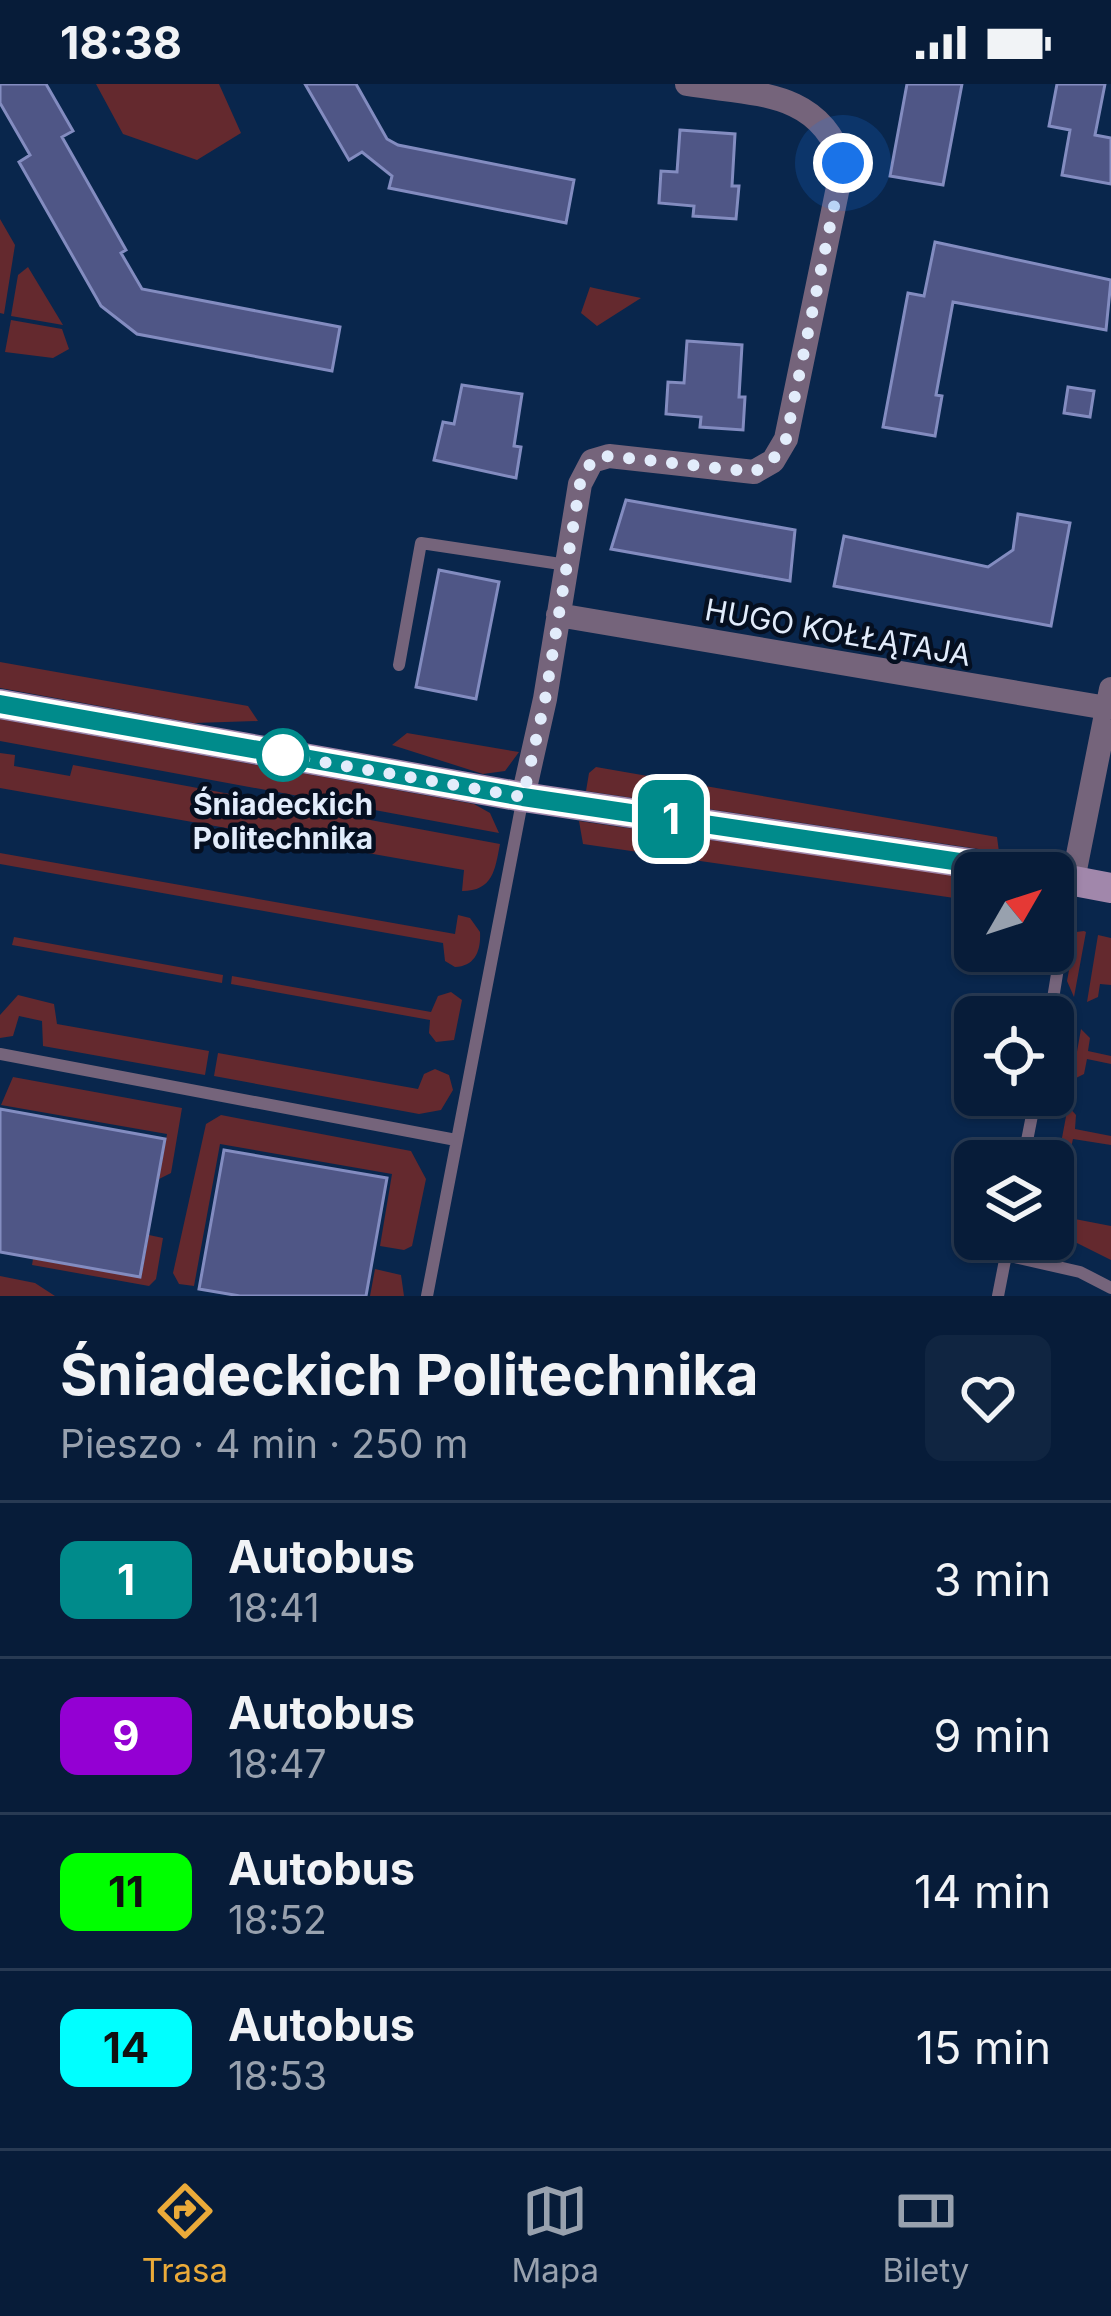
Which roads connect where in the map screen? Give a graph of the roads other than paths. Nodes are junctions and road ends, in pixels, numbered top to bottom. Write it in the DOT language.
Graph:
graph roads {
  1 [pos="687,84"];
  2 [pos="567,566"];
  3 [pos="558,615"];
  4 [pos="399,665"];
  5 [pos="1109,698"];
  6 [pos="0,704"];
  7 [pos="523,797"];
  8 [pos="1070,852"];
  9 [pos="954,861"];
  10 [pos="1074,881"];
  11 [pos="1111,888"];
  12 [pos="0,1054"];
  13 [pos="456,1140"];
  14 [pos="1005,1260"];
  15 [pos="1028,1260"];
  16 [pos="1111,1288"];
  17 [pos="428,1296"];
  18 [pos="998,1296"];
  1 -- 2 [label="street"];
  2 -- 3 [label="street"];
  2 -- 4 [label="lane"];
  3 -- 5 [label="street, HUGO KOŁŁĄTAJA"];
  3 -- 7 [label="street"];
  5 -- 8 [label="street, HUGO KOŁŁĄTAJA"];
  6 -- 7 [label="street"];
  7 -- 9 [label="street"];
  7 -- 13 [label="lane"];
  10 -- 11 [label="street"];
  12 -- 13 [label="lane"];
  13 -- 17 [label="lane"];
  14 -- 18 [label="lane"];
  15 -- 16 [label="lane"];
}
